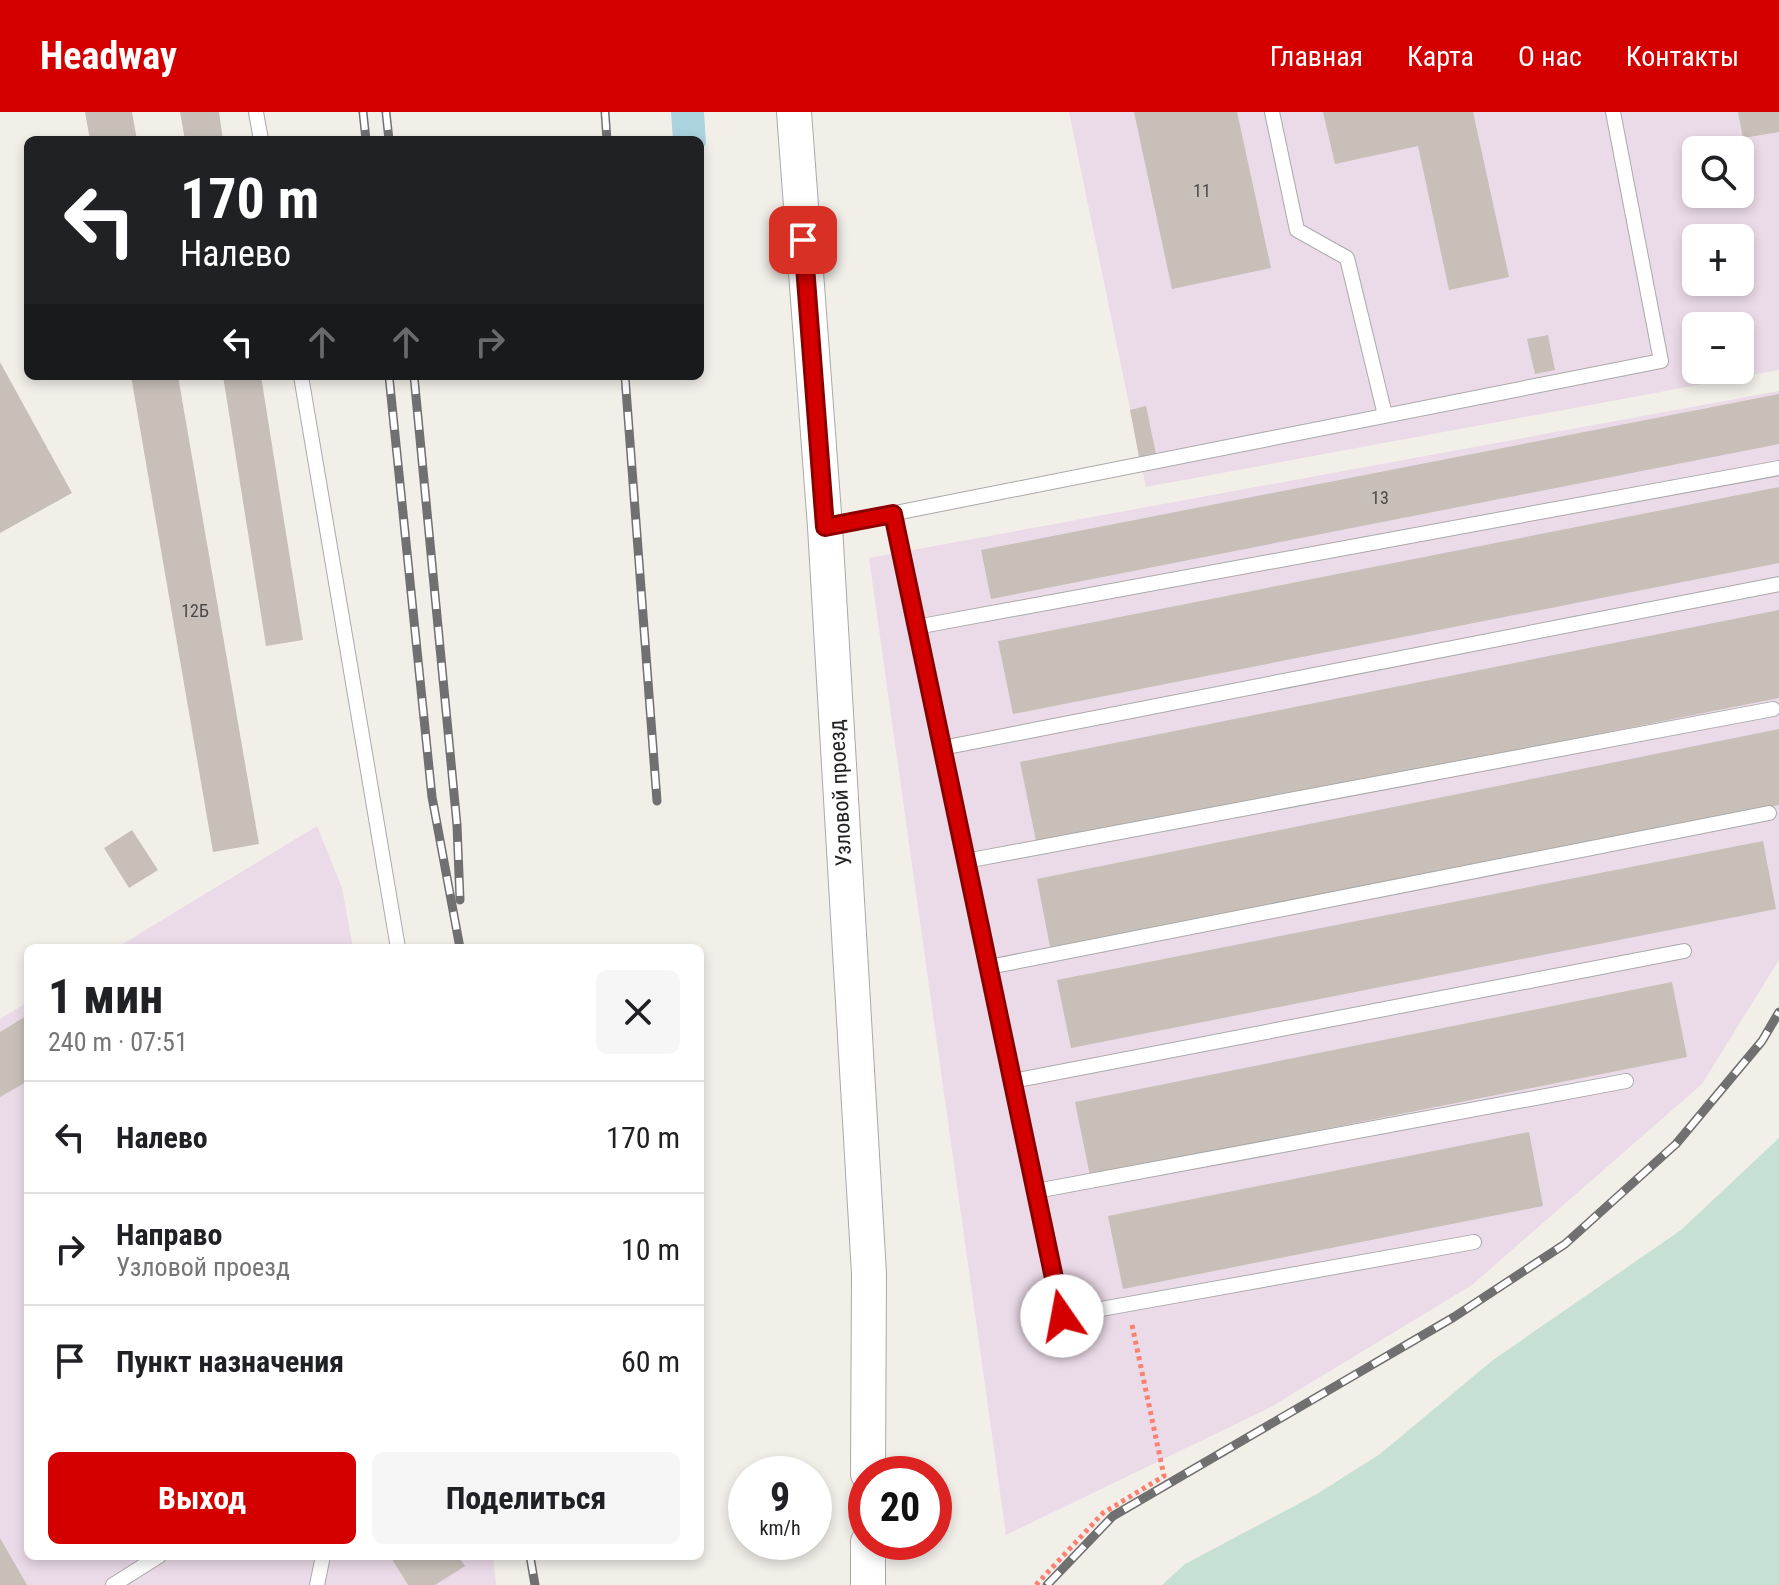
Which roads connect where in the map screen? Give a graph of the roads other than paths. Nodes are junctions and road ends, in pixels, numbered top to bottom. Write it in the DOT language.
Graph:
graph roads {
  1 [pos="256,112"];
  2 [pos="794,112"];
  3 [pos="1272,112"];
  4 [pos="1613,112"];
  5 [pos="260,136"];
  6 [pos="302,380"];
  7 [pos="1385,415"];
  8 [pos="1779,468"];
  9 [pos="893,514"];
  10 [pos="825,527"];
  11 [pos="1779,584"];
  12 [pos="916,627"];
  13 [pos="1773,709"];
  14 [pos="942,748"];
  15 [pos="1769,813"];
  16 [pos="966,861"];
  17 [pos="397,944"];
  18 [pos="1684,951"];
  19 [pos="989,967"];
  20 [pos="1013,1081"];
  21 [pos="1626,1081"];
  22 [pos="1036,1191"];
  23 [pos="1474,1242"];
  24 [pos="868,1456"];
  25 [pos="153,1560"];
  26 [pos="322,1560"];
  27 [pos="868,1560"];
  28 [pos="113,1585"];
  29 [pos="317,1585"];
  30 [pos="868,1585"];
  1 -- 5 [label="lane"];
  2 -- 10 [label="street, Узловой проезд"];
  3 -- 7 [label="lane"];
  4 -- 7 [label="lane"];
  6 -- 17 [label="lane"];
  7 -- 9 [label="lane"];
  8 -- 12 [label="lane"];
  9 -- 10 [label="lane"];
  9 -- 12 [label="lane"];
  10 -- 24 [label="street, Узловой проезд"];
  11 -- 14 [label="lane"];
  12 -- 14 [label="lane"];
  13 -- 16 [label="lane"];
  14 -- 16 [label="lane"];
  15 -- 19 [label="lane"];
  16 -- 19 [label="lane"];
  18 -- 20 [label="lane"];
  19 -- 20 [label="lane"];
  20 -- 22 [label="lane"];
  21 -- 22 [label="lane"];
  22 -- 23 [label="lane"];
  25 -- 28 [label="lane"];
  26 -- 29 [label="lane"];
  27 -- 30 [label="street"];
}
